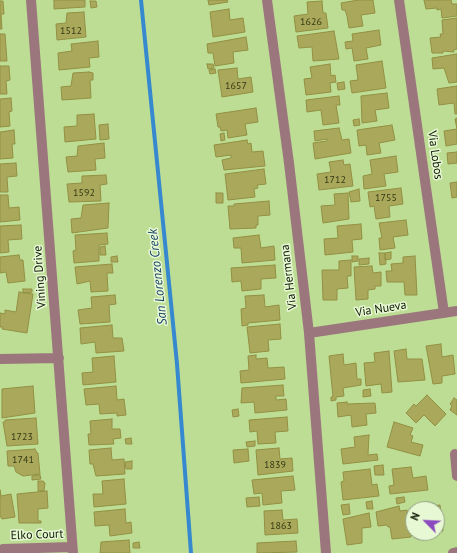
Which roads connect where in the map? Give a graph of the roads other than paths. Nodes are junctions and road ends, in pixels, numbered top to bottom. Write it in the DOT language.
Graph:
graph roads {
  1 [pos="32,0"];
  2 [pos="267,0"];
  3 [pos="399,0"];
  4 [pos="457,311"];
  5 [pos="444,313"];
  6 [pos="309,333"];
  7 [pos="59,358"];
  8 [pos="0,359"];
  9 [pos="455,454"];
  10 [pos="457,476"];
  11 [pos="3,549"];
  12 [pos="73,550"];
  13 [pos="457,552"];
  14 [pos="326,553"];
  15 [pos="453,553"];
  1 -- 7 [label="street, Vining Drive"];
  2 -- 6 [label="street, Via Hermana"];
  3 -- 5 [label="street, Via Lobos"];
  4 -- 5 [label="street, Via Nueva"];
  5 -- 6 [label="street, Via Nueva"];
  6 -- 14 [label="street, Via Hermana"];
  7 -- 8 [label="street"];
  7 -- 12 [label="street, Vining Drive"];
  9 -- 10 [label="street"];
  11 -- 12 [label="street, Elko Court"];
  13 -- 15 [label="street"];
}
